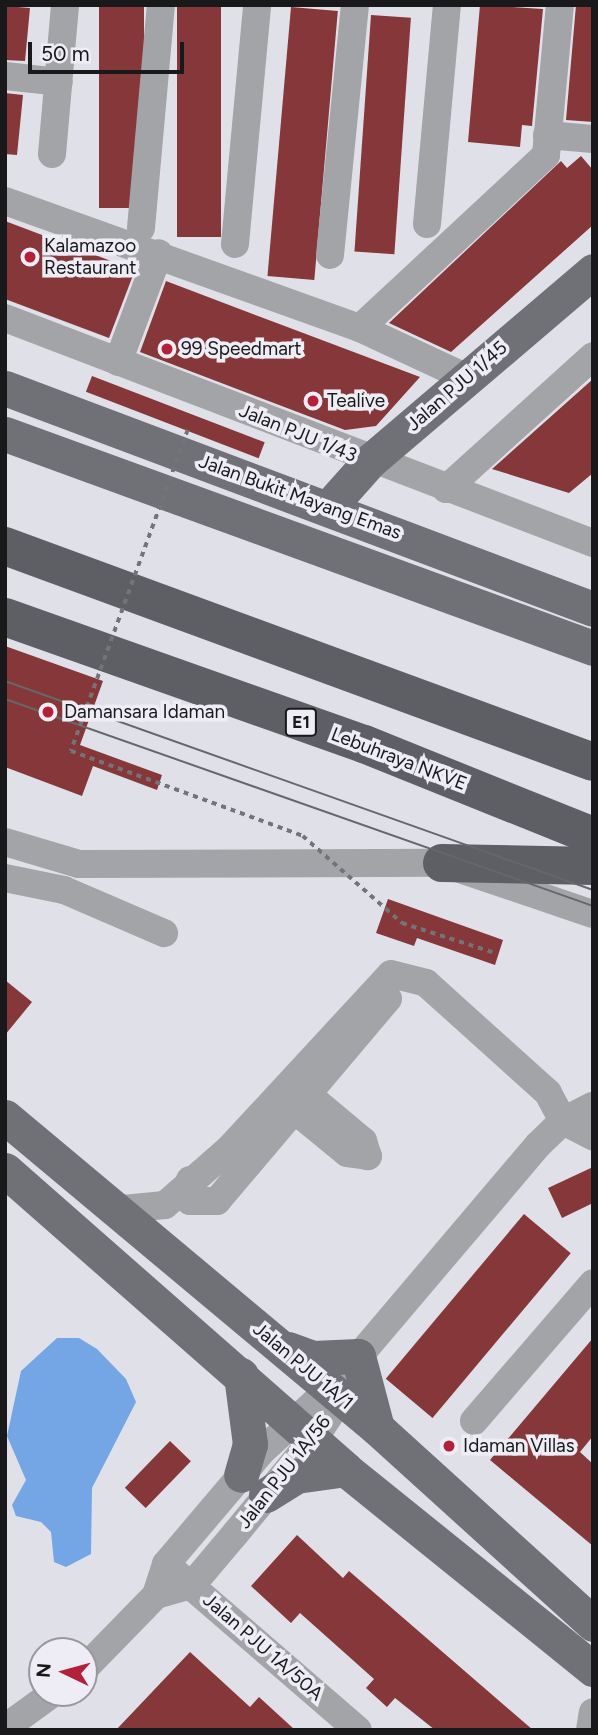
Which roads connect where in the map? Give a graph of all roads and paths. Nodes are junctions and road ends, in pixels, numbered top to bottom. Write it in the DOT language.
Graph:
graph roads {
  1 [pos="64,5"];
  2 [pos="161,5"];
  3 [pos="257,5"];
  4 [pos="355,5"];
  5 [pos="447,5"];
  6 [pos="559,5"];
  7 [pos="5,76"];
  8 [pos="58,82"];
  9 [pos="547,135"];
  10 [pos="593,139"];
  11 [pos="52,153"];
  12 [pos="5,201"];
  13 [pos="426,224"];
  14 [pos="141,228"];
  15 [pos="234,244"];
  16 [pos="159,253"];
  17 [pos="330,255"];
  18 [pos="593,271"];
  19 [pos="5,318"];
  20 [pos="360,328"];
  21 [pos="593,356"];
  22 [pos="118,362"];
  23 [pos="465,377"];
  24 [pos="5,388"];
  25 [pos="188,430"];
  26 [pos="5,434"];
  27 [pos="370,461"];
  28 [pos="446,489"];
  29 [pos="329,506"];
  30 [pos="593,543"];
  31 [pos="5,546"];
  32 [pos="593,609"];
  33 [pos="5,617"];
  34 [pos="593,648"];
  35 [pos="593,762"];
  36 [pos="593,836"];
  37 [pos="5,842"];
  38 [pos="55,860"];
  39 [pos="442,863"];
  40 [pos="593,866"];
  41 [pos="10,885"];
  42 [pos="593,914"];
  43 [pos="164,933"];
  44 [pos="492,952"];
  45 [pos="438,996"];
  46 [pos="307,1061"];
  47 [pos="299,1101"];
  48 [pos="593,1106"];
  49 [pos="5,1117"];
  50 [pos="563,1121"];
  51 [pos="593,1136"];
  52 [pos="229,1149"];
  53 [pos="5,1170"];
  54 [pos="190,1180"];
  55 [pos="123,1209"];
  56 [pos="593,1283"];
  57 [pos="278,1346"];
  58 [pos="358,1356"];
  59 [pos="241,1376"];
  60 [pos="335,1389"];
  61 [pos="474,1421"];
  62 [pos="304,1428"];
  63 [pos="377,1428"];
  64 [pos="345,1469"];
  65 [pos="254,1485"];
  66 [pos="166,1564"];
  67 [pos="192,1585"];
  68 [pos="156,1595"];
  69 [pos="593,1624"];
  70 [pos="98,1655"];
  71 [pos="593,1669"];
  72 [pos="34,1707"];
  73 [pos="593,1712"];
  74 [pos="5,1728"];
  75 [pos="358,1730"];
  76 [pos="590,1730"];
  1 -- 8 [label="street"];
  2 -- 14 [label="street"];
  3 -- 15 [label="street"];
  4 -- 17 [label="street"];
  5 -- 13 [label="street"];
  6 -- 9 [label="street"];
  7 -- 8 [label="street"];
  8 -- 11 [label="street"];
  9 -- 10 [label="street"];
  9 -- 20 [label="street"];
  12 -- 16 [label="street"];
  16 -- 20 [label="street"];
  16 -- 22 [label="street"];
  18 -- 23 [label="main road, Jalan PJU 1/45"];
  19 -- 22 [label="street, Jalan PJU 1/43"];
  20 -- 23 [label="street"];
  21 -- 28 [label="street"];
  22 -- 27 [label="street, Jalan PJU 1/43"];
  23 -- 27 [label="main road, Jalan PJU 1/45"];
  24 -- 29 [label="main road, Jalan Bukit Mayang Emas"];
  25 -- 44 [label="path, bridge"];
  26 -- 34 [label="main road"];
  27 -- 28 [label="street, Jalan PJU 1/43"];
  27 -- 29 [label="main road, Jalan PJU 1/45"];
  28 -- 30 [label="street, Jalan PJU 1/43"];
  29 -- 32 [label="main road, Jalan Bukit Mayang Emas"];
  31 -- 35 [label="highway"];
  33 -- 36 [label="highway, Lebuhraya NKVE / E1"];
  37 -- 38 [label="street"];
  38 -- 39 [label="street"];
  38 -- 41 [label="street"];
  39 -- 40 [label="highway"];
  39 -- 42 [label="street"];
  41 -- 43 [label="street"];
  45 -- 46 [label="street"];
  45 -- 47 [label="street"];
  45 -- 50 [label="street"];
  46 -- 47 [label="street"];
  46 -- 52 [label="street"];
  47 -- 52 [label="street"];
  47 -- 54 [label="street"];
  48 -- 50 [label="street"];
  49 -- 55 [label="main road, Jalan PJU 1A/1"];
  50 -- 51 [label="street"];
  50 -- 58 [label="street, Jalan PJU 1A/56"];
  52 -- 54 [label="street"];
  53 -- 59 [label="main road"];
  54 -- 55 [label="street"];
  55 -- 57 [label="main road, Jalan PJU 1A/1"];
  56 -- 61 [label="street"];
  57 -- 58 [label="main road"];
  57 -- 60 [label="main road, Jalan PJU 1A/1"];
  58 -- 60 [label="street, Jalan PJU 1A/56"];
  58 -- 63 [label="main road"];
  59 -- 62 [label="main road"];
  59 -- 65 [label="main road"];
  60 -- 62 [label="street, Jalan PJU 1A/56"];
  60 -- 63 [label="main road, Jalan PJU 1A/1"];
  62 -- 64 [label="main road"];
  62 -- 65 [label="street, Jalan PJU 1A/56"];
  63 -- 69 [label="main road, Jalan PJU 1A/1"];
  64 -- 65 [label="main road"];
  64 -- 71 [label="main road"];
  65 -- 66 [label="street, Jalan PJU 1A/56"];
  65 -- 67 [label="street, Jalan PJU 1A/56"];
  66 -- 67 [label="street, Jalan PJU 1A/50A"];
  66 -- 68 [label="street, Jalan PJU 1A/56"];
  67 -- 68 [label="street"];
  67 -- 75 [label="street, Jalan PJU 1A/50A"];
  68 -- 70 [label="street"];
  72 -- 74 [label="street"];
  73 -- 76 [label="street"];
}
